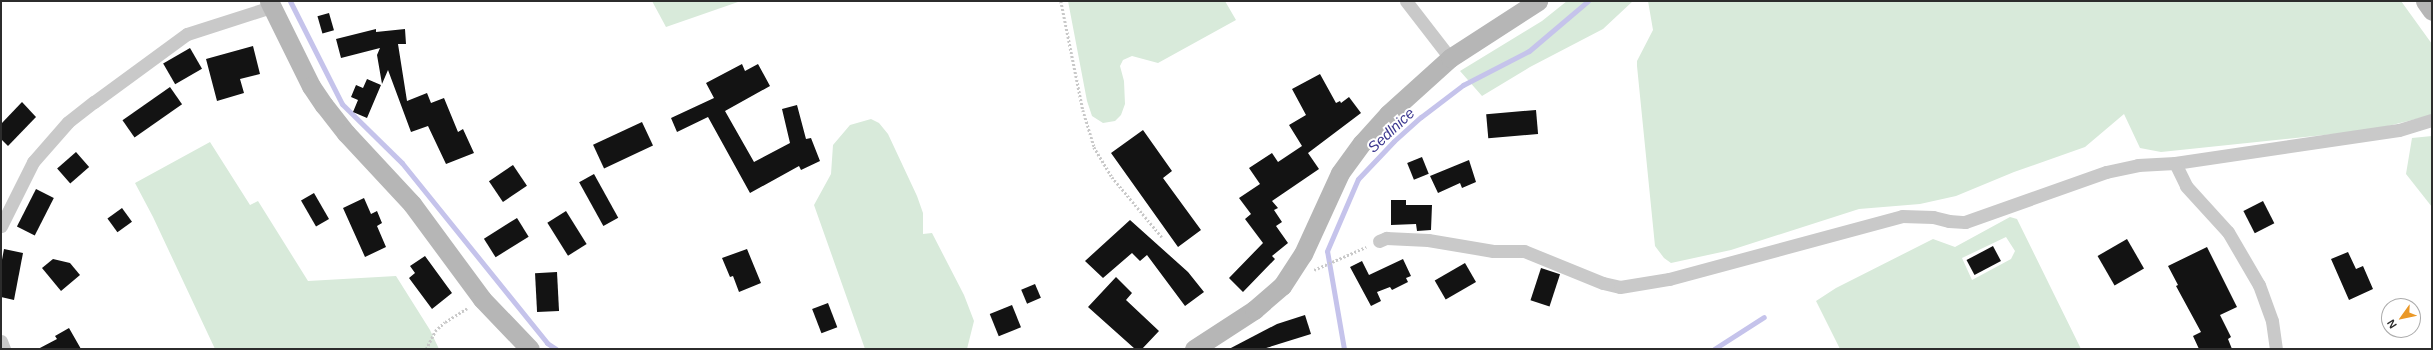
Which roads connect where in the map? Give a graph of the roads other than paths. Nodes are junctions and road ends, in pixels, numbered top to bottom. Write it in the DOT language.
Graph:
graph roads {
  1 [pos="1406,1"];
  2 [pos="1538,1"];
  3 [pos="2425,1"];
  4 [pos="270,4"];
  5 [pos="2432,10"];
  6 [pos="1450,58"];
  7 [pos="2432,120"];
  8 [pos="2175,163"];
  9 [pos="1,226"];
  10 [pos="1379,241"];
  11 [pos="1,341"];
  12 [pos="2273,348"];
  13 [pos="4,349"];
  14 [pos="530,349"];
  15 [pos="1194,349"];
  1 -- 6 [label="street"];
  2 -- 6 [label="main road"];
  3 -- 5 [label="main road"];
  4 -- 9 [label="street"];
  4 -- 14 [label="main road"];
  6 -- 15 [label="main road"];
  7 -- 8 [label="street"];
  8 -- 10 [label="street"];
  8 -- 12 [label="street"];
  11 -- 13 [label="street"];
}
